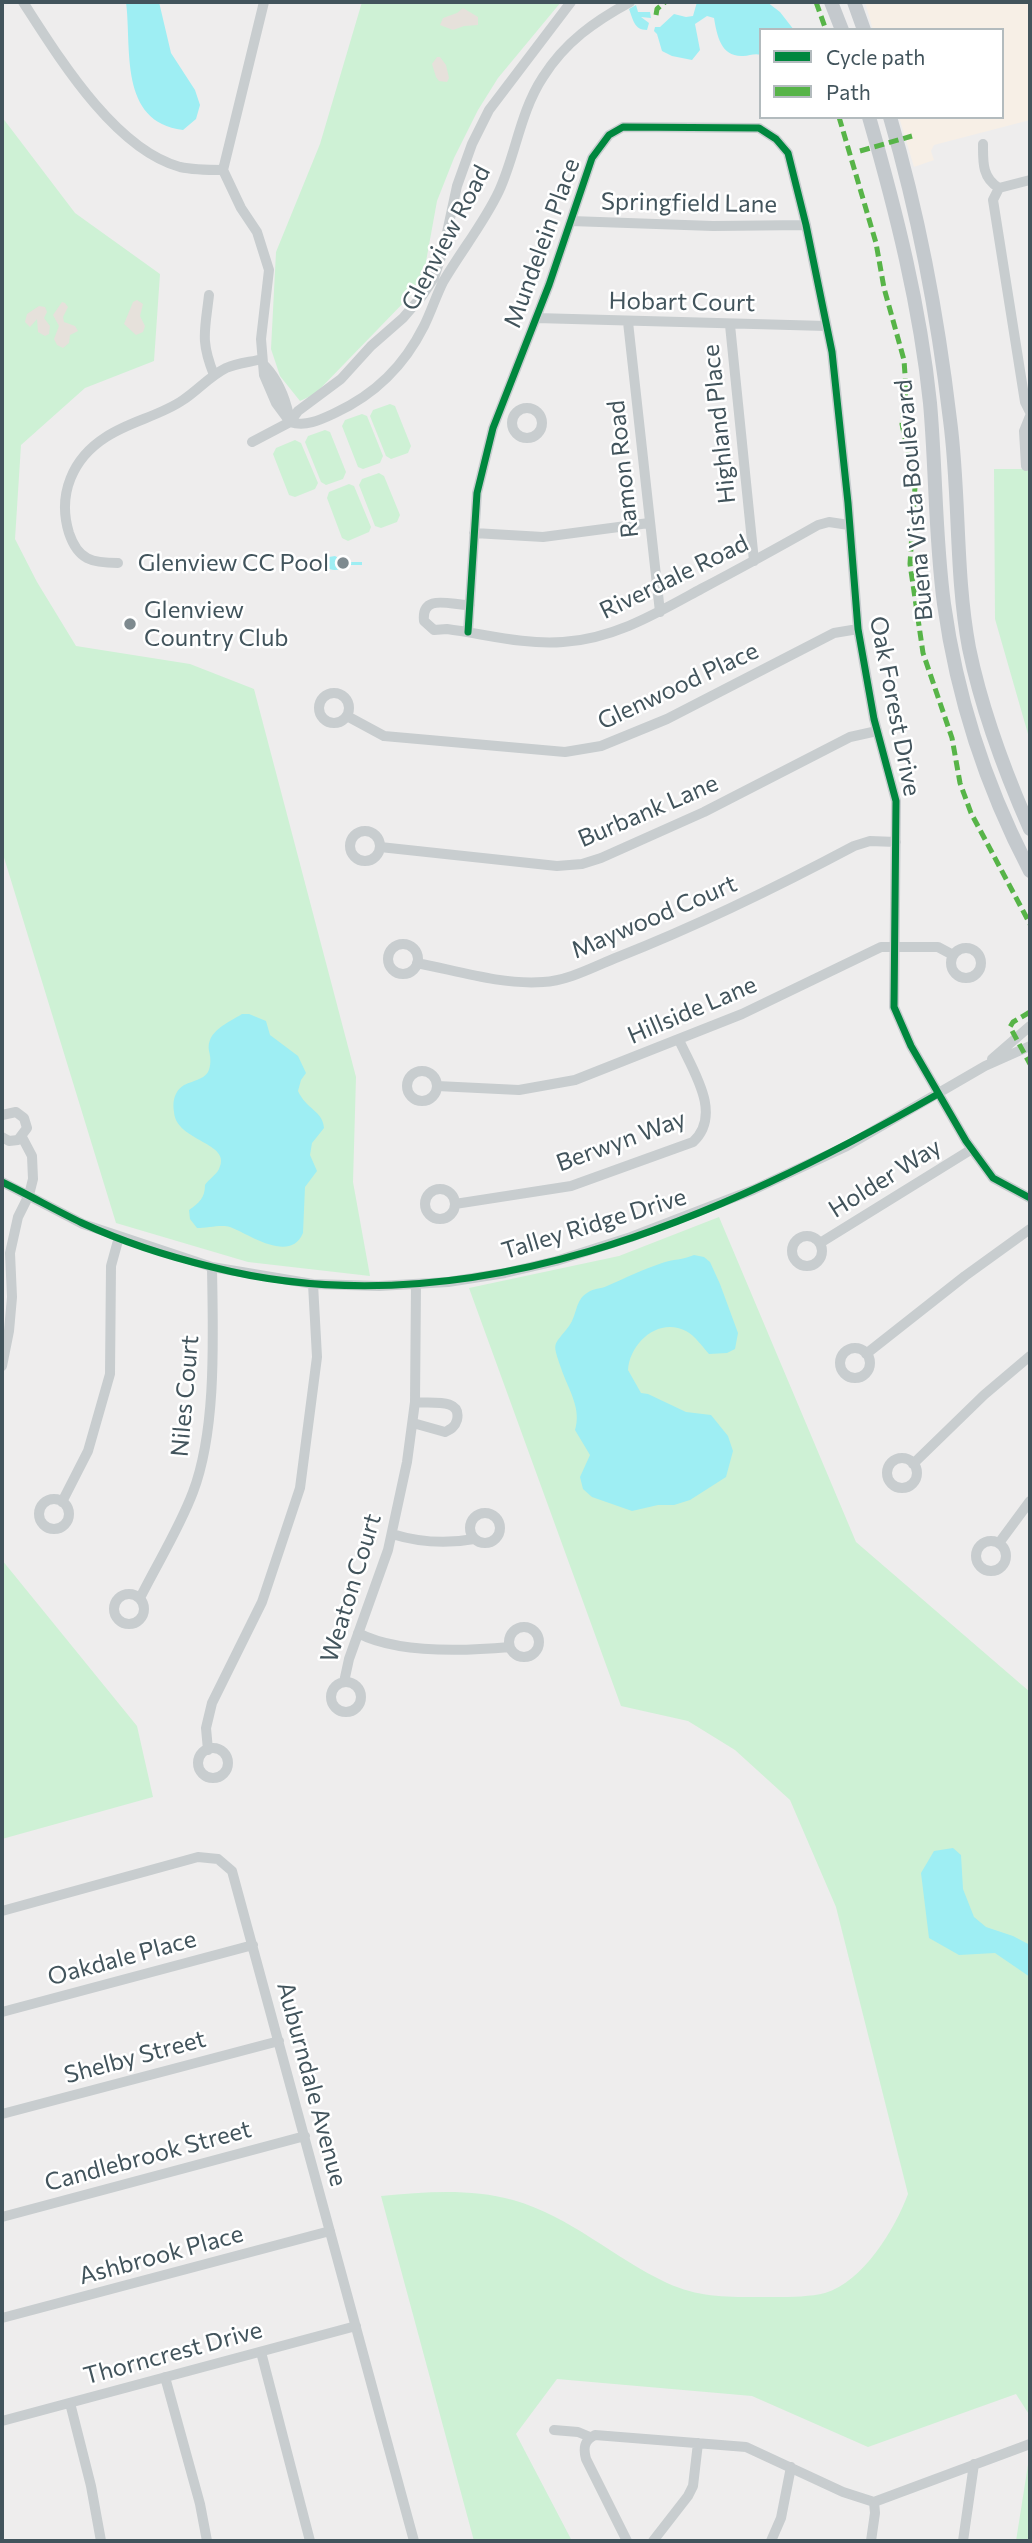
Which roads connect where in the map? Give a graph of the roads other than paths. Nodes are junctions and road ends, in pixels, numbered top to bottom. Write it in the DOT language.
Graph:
graph roads {
  1 [pos="23,2"];
  2 [pos="264,2"];
  3 [pos="570,2"];
  4 [pos="631,2"];
  5 [pos="831,2"];
  6 [pos="854,2"];
  7 [pos="841,28"];
  8 [pos="863,28"];
  9 [pos="870,119"];
  10 [pos="891,119"];
  11 [pos="776,139"];
  12 [pos="982,144"];
  13 [pos="223,170"];
  14 [pos="1030,180"];
  15 [pos="999,188"];
  16 [pos="571,221"];
  17 [pos="806,225"];
  18 [pos="209,295"];
  19 [pos="536,318"];
  20 [pos="628,322"];
  21 [pos="730,325"];
  22 [pos="827,326"];
  23 [pos="264,363"];
  24 [pos="214,375"];
  25 [pos="499,409"];
  26 [pos="1030,414"];
  27 [pos="512,417"];
  28 [pos="290,422"];
  29 [pos="252,442"];
  30 [pos="1026,466"];
  31 [pos="649,523"];
  32 [pos="849,525"];
  33 [pos="474,533"];
  34 [pos="754,561"];
  35 [pos="118,564"];
  36 [pos="470,604"];
  37 [pos="660,612"];
  38 [pos="858,629"];
  39 [pos="468,632"];
  40 [pos="347,716"];
  41 [pos="877,731"];
  42 [pos="1030,829"];
  43 [pos="896,842"];
  44 [pos="380,847"];
  45 [pos="1030,871"];
  46 [pos="894,947"];
  47 [pos="953,955"];
  48 [pos="417,963"];
  49 [pos="1030,1026"];
  50 [pos="679,1040"];
  51 [pos="1030,1046"];
  52 [pos="985,1066"];
  53 [pos="437,1086"];
  54 [pos="938,1094"];
  55 [pos="2,1115"];
  56 [pos="2,1137"];
  57 [pos="22,1137"];
  58 [pos="972,1149"];
  59 [pos="2,1182"];
  60 [pos="29,1195"];
  61 [pos="1030,1198"];
  62 [pos="455,1204"];
  63 [pos="1030,1229"];
  64 [pos="119,1237"];
  65 [pos="820,1243"];
  66 [pos="212,1267"];
  67 [pos="313,1284"];
  68 [pos="416,1285"];
  69 [pos="866,1354"];
  70 [pos="1030,1356"];
  71 [pos="2,1366"];
  72 [pos="415,1402"];
  73 [pos="413,1423"];
  74 [pos="913,1464"];
  75 [pos="1030,1501"];
  76 [pos="62,1502"];
  77 [pos="392,1534"];
  78 [pos="474,1539"];
  79 [pos="999,1543"];
  80 [pos="140,1598"];
  81 [pos="358,1633"];
  82 [pos="510,1647"];
  83 [pos="344,1682"];
  84 [pos="208,1750"];
  85 [pos="2,1910"];
  86 [pos="253,1945"];
  87 [pos="2,2012"];
  88 [pos="279,2040"];
  89 [pos="2,2114"];
  90 [pos="305,2136"];
  91 [pos="2,2217"];
  92 [pos="330,2231"];
  93 [pos="2,2318"];
  94 [pos="356,2326"];
  95 [pos="261,2352"];
  96 [pos="165,2377"];
  97 [pos="70,2403"];
  98 [pos="2,2421"];
  99 [pos="554,2430"];
  100 [pos="590,2437"];
  101 [pos="698,2443"];
  102 [pos="1030,2444"];
  103 [pos="974,2464"];
  104 [pos="791,2467"];
  105 [pos="874,2502"];
  106 [pos="101,2541"];
  107 [pos="207,2541"];
  108 [pos="310,2541"];
  109 [pos="414,2541"];
  110 [pos="627,2541"];
  111 [pos="653,2541"];
  112 [pos="771,2541"];
  113 [pos="871,2541"];
  114 [pos="963,2541"];
  1 -- 13 [label="street"];
  2 -- 13 [label="street"];
  3 -- 28 [label="street, Glenview Road"];
  4 -- 28 [label="street, Glenview Road"];
  5 -- 7 [label="main road"];
  6 -- 8 [label="main road"];
  9 -- 45 [label="main road, Buena Vista Boulevard"];
  10 -- 42 [label="main road, Buena Vista Boulevard"];
  11 -- 16 [label="street, Mundelein Place"];
  11 -- 17 [label="street, Oak Forest Drive"];
  12 -- 15 [label="street"];
  13 -- 23 [label="street"];
  14 -- 15 [label="street"];
  15 -- 26 [label="street"];
  16 -- 17 [label="street, Springfield Lane"];
  16 -- 19 [label="street, Mundelein Place"];
  17 -- 22 [label="street, Oak Forest Drive"];
  18 -- 24 [label="street"];
  19 -- 20 [label="street, Hobart Court"];
  19 -- 25 [label="street, Mundelein Place"];
  20 -- 21 [label="street, Hobart Court"];
  20 -- 31 [label="street, Ramon Road"];
  21 -- 22 [label="street, Hobart Court"];
  21 -- 34 [label="street, Highland Place"];
  22 -- 32 [label="street, Oak Forest Drive"];
  23 -- 24 [label="street"];
  23 -- 28 [label="street"];
  23 -- 28 [label="street"];
  24 -- 35 [label="street"];
  25 -- 27 [label="street"];
  25 -- 33 [label="street, Mundelein Place"];
  26 -- 30 [label="street"];
  28 -- 29 [label="street, Glenview Road"];
  31 -- 33 [label="street"];
  31 -- 37 [label="street, Ramon Road"];
  32 -- 34 [label="street, Riverdale Road"];
  32 -- 38 [label="street, Oak Forest Drive"];
  33 -- 36 [label="street, Mundelein Place"];
  34 -- 37 [label="street, Riverdale Road"];
  36 -- 39 [label="street, Mundelein Place"];
  36 -- 39 [label="street"];
  37 -- 39 [label="street, Riverdale Road"];
  38 -- 40 [label="street, Glenwood Place"];
  38 -- 41 [label="street, Oak Forest Drive"];
  41 -- 43 [label="street, Oak Forest Drive"];
  41 -- 44 [label="street, Burbank Lane"];
  43 -- 46 [label="street, Oak Forest Drive"];
  43 -- 48 [label="street, Maywood Court"];
  46 -- 47 [label="street, Hillside Lane"];
  46 -- 50 [label="street, Hillside Lane"];
  46 -- 54 [label="street, Oak Forest Drive"];
  49 -- 52 [label="street, Talley Ridge Drive"];
  50 -- 53 [label="street, Hillside Lane"];
  50 -- 62 [label="street, Berwyn Way"];
  51 -- 52 [label="street, Talley Ridge Drive"];
  52 -- 54 [label="street, Talley Ridge Drive"];
  54 -- 58 [label="street, Oak Forest Drive"];
  54 -- 68 [label="street, Talley Ridge Drive"];
  55 -- 57 [label="street"];
  56 -- 57 [label="street"];
  57 -- 60 [label="street"];
  58 -- 61 [label="street, Oak Forest Drive"];
  58 -- 65 [label="street, Holder Way"];
  59 -- 60 [label="street, Talley Ridge Drive"];
  60 -- 64 [label="street, Talley Ridge Drive"];
  60 -- 71 [label="street"];
  63 -- 69 [label="street"];
  64 -- 66 [label="street, Talley Ridge Drive"];
  64 -- 76 [label="street"];
  66 -- 67 [label="street, Talley Ridge Drive"];
  66 -- 80 [label="street, Niles Court"];
  67 -- 68 [label="street, Talley Ridge Drive"];
  67 -- 84 [label="street"];
  68 -- 72 [label="street, Weaton Court"];
  70 -- 74 [label="street"];
  72 -- 73 [label="street, Weaton Court"];
  72 -- 73 [label="street"];
  73 -- 77 [label="street, Weaton Court"];
  75 -- 79 [label="street"];
  77 -- 78 [label="street"];
  77 -- 81 [label="street, Weaton Court"];
  81 -- 82 [label="street"];
  81 -- 83 [label="street, Weaton Court"];
  85 -- 86 [label="street, Auburndale Avenue"];
  86 -- 87 [label="street, Oakdale Place"];
  86 -- 88 [label="street, Auburndale Avenue"];
  88 -- 89 [label="street, Shelby Street"];
  88 -- 90 [label="street, Auburndale Avenue"];
  90 -- 91 [label="street, Candlebrook Street"];
  90 -- 92 [label="street, Auburndale Avenue"];
  92 -- 93 [label="street, Ashbrook Place"];
  92 -- 94 [label="street, Auburndale Avenue"];
  94 -- 95 [label="street, Thorncrest Drive"];
  94 -- 109 [label="street, Auburndale Avenue"];
  95 -- 96 [label="street, Thorncrest Drive"];
  95 -- 108 [label="street"];
  96 -- 97 [label="street, Thorncrest Drive"];
  96 -- 107 [label="street"];
  97 -- 98 [label="street, Thorncrest Drive"];
  97 -- 106 [label="street"];
  99 -- 100 [label="street"];
  100 -- 101 [label="street"];
  100 -- 110 [label="street"];
  101 -- 104 [label="street"];
  101 -- 111 [label="street"];
  102 -- 103 [label="street"];
  103 -- 105 [label="street"];
  103 -- 114 [label="street"];
  104 -- 105 [label="street"];
  104 -- 112 [label="street"];
  105 -- 113 [label="street"];
}
